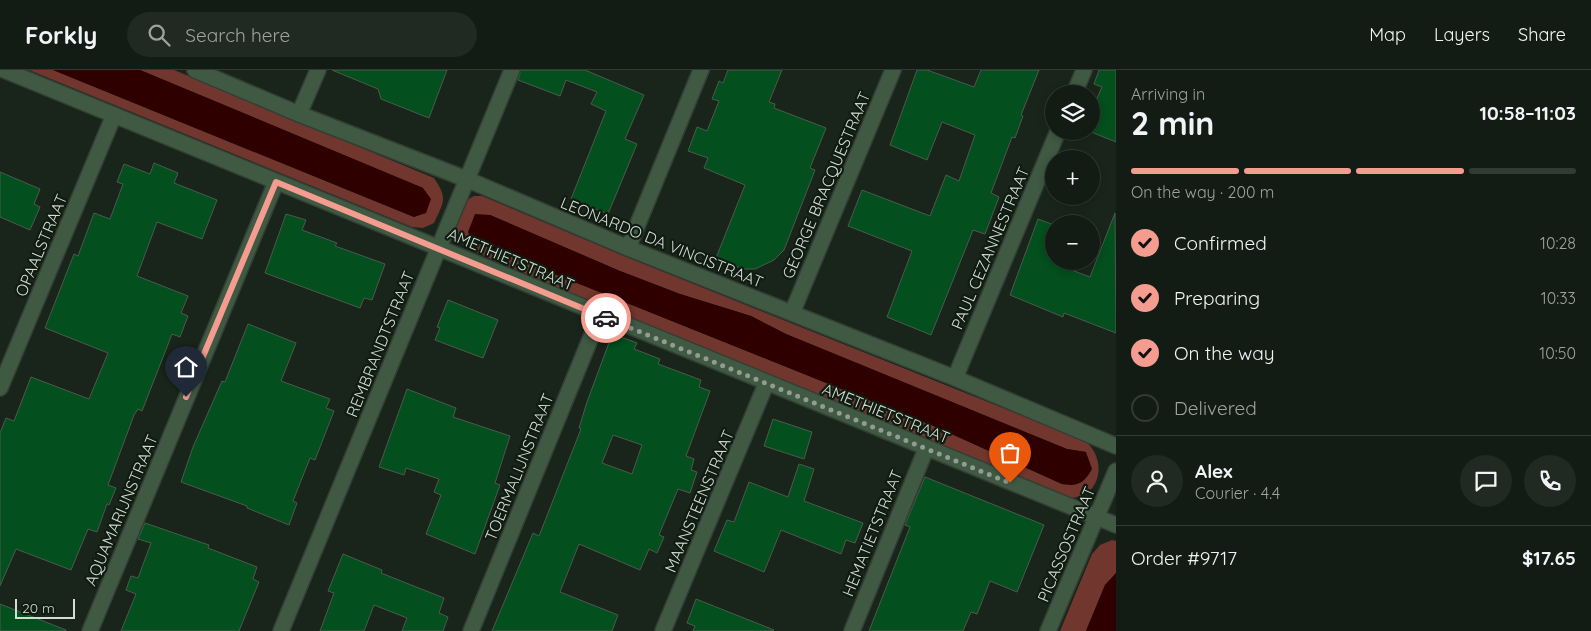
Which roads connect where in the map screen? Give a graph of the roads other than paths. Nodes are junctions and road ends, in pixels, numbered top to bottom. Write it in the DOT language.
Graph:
graph roads {
  1 [pos="4,70"];
  2 [pos="195,70"];
  3 [pos="318,70"];
  4 [pos="512,70"];
  5 [pos="701,70"];
  6 [pos="893,70"];
  7 [pos="1084,70"];
  8 [pos="1078,85"];
  9 [pos="299,114"];
  10 [pos="114,115"];
  11 [pos="1054,140"];
  12 [pos="466,179"];
  13 [pos="276,182"];
  14 [pos="438,248"];
  15 [pos="628,248"];
  16 [pos="792,313"];
  17 [pos="600,315"];
  18 [pos="955,378"];
  19 [pos="766,384"];
  20 [pos="0,388"];
  21 [pos="1116,446"];
  22 [pos="926,449"];
  23 [pos="1116,471"];
  24 [pos="1095,517"];
  25 [pos="1116,525"];
  26 [pos="90,631"];
  27 [pos="281,631"];
  28 [pos="471,631"];
  29 [pos="663,631"];
  30 [pos="852,631"];
  31 [pos="1048,631"];
  1 -- 10 [label="street, AMETHIETSTRAAT"];
  2 -- 9 [label="street, LEONARDO DA VINCISTRAAT"];
  3 -- 9 [label="street"];
  4 -- 12 [label="street, REMBRANDTSTRAAT"];
  5 -- 15 [label="street"];
  6 -- 16 [label="street, GEORGE BRACQUESTRAAT"];
  7 -- 8 [label="street"];
  9 -- 12 [label="street, LEONARDO DA VINCISTRAAT"];
  10 -- 13 [label="street, AMETHIETSTRAAT"];
  10 -- 20 [label="street, OPAALSTRAAT"];
  11 -- 18 [label="street, PAUL CEZANNESTRAAT"];
  12 -- 14 [label="street, REMBRANDTSTRAAT"];
  12 -- 15 [label="street, LEONARDO DA VINCISTRAAT"];
  13 -- 14 [label="street, AMETHIETSTRAAT"];
  13 -- 26 [label="street, AQUAMARIJNSTRAAT"];
  14 -- 17 [label="street, AMETHIETSTRAAT"];
  14 -- 27 [label="street, REMBRANDTSTRAAT"];
  15 -- 16 [label="street, LEONARDO DA VINCISTRAAT"];
  16 -- 18 [label="street, LEONARDO DA VINCISTRAAT"];
  17 -- 19 [label="street, AMETHIETSTRAAT"];
  17 -- 28 [label="street, TOERMALIJNSTRAAT"];
  18 -- 21 [label="street, LEONARDO DA VINCISTRAAT"];
  19 -- 22 [label="street, AMETHIETSTRAAT"];
  19 -- 29 [label="street, MAANSTEENSTRAAT"];
  22 -- 24 [label="street, AMETHIETSTRAAT"];
  22 -- 30 [label="street, HEMATIETSTRAAT"];
  23 -- 24 [label="street, PICASSOSTRAAT"];
  24 -- 25 [label="street, AMETHIETSTRAAT"];
  24 -- 31 [label="street, PICASSOSTRAAT"];
}
